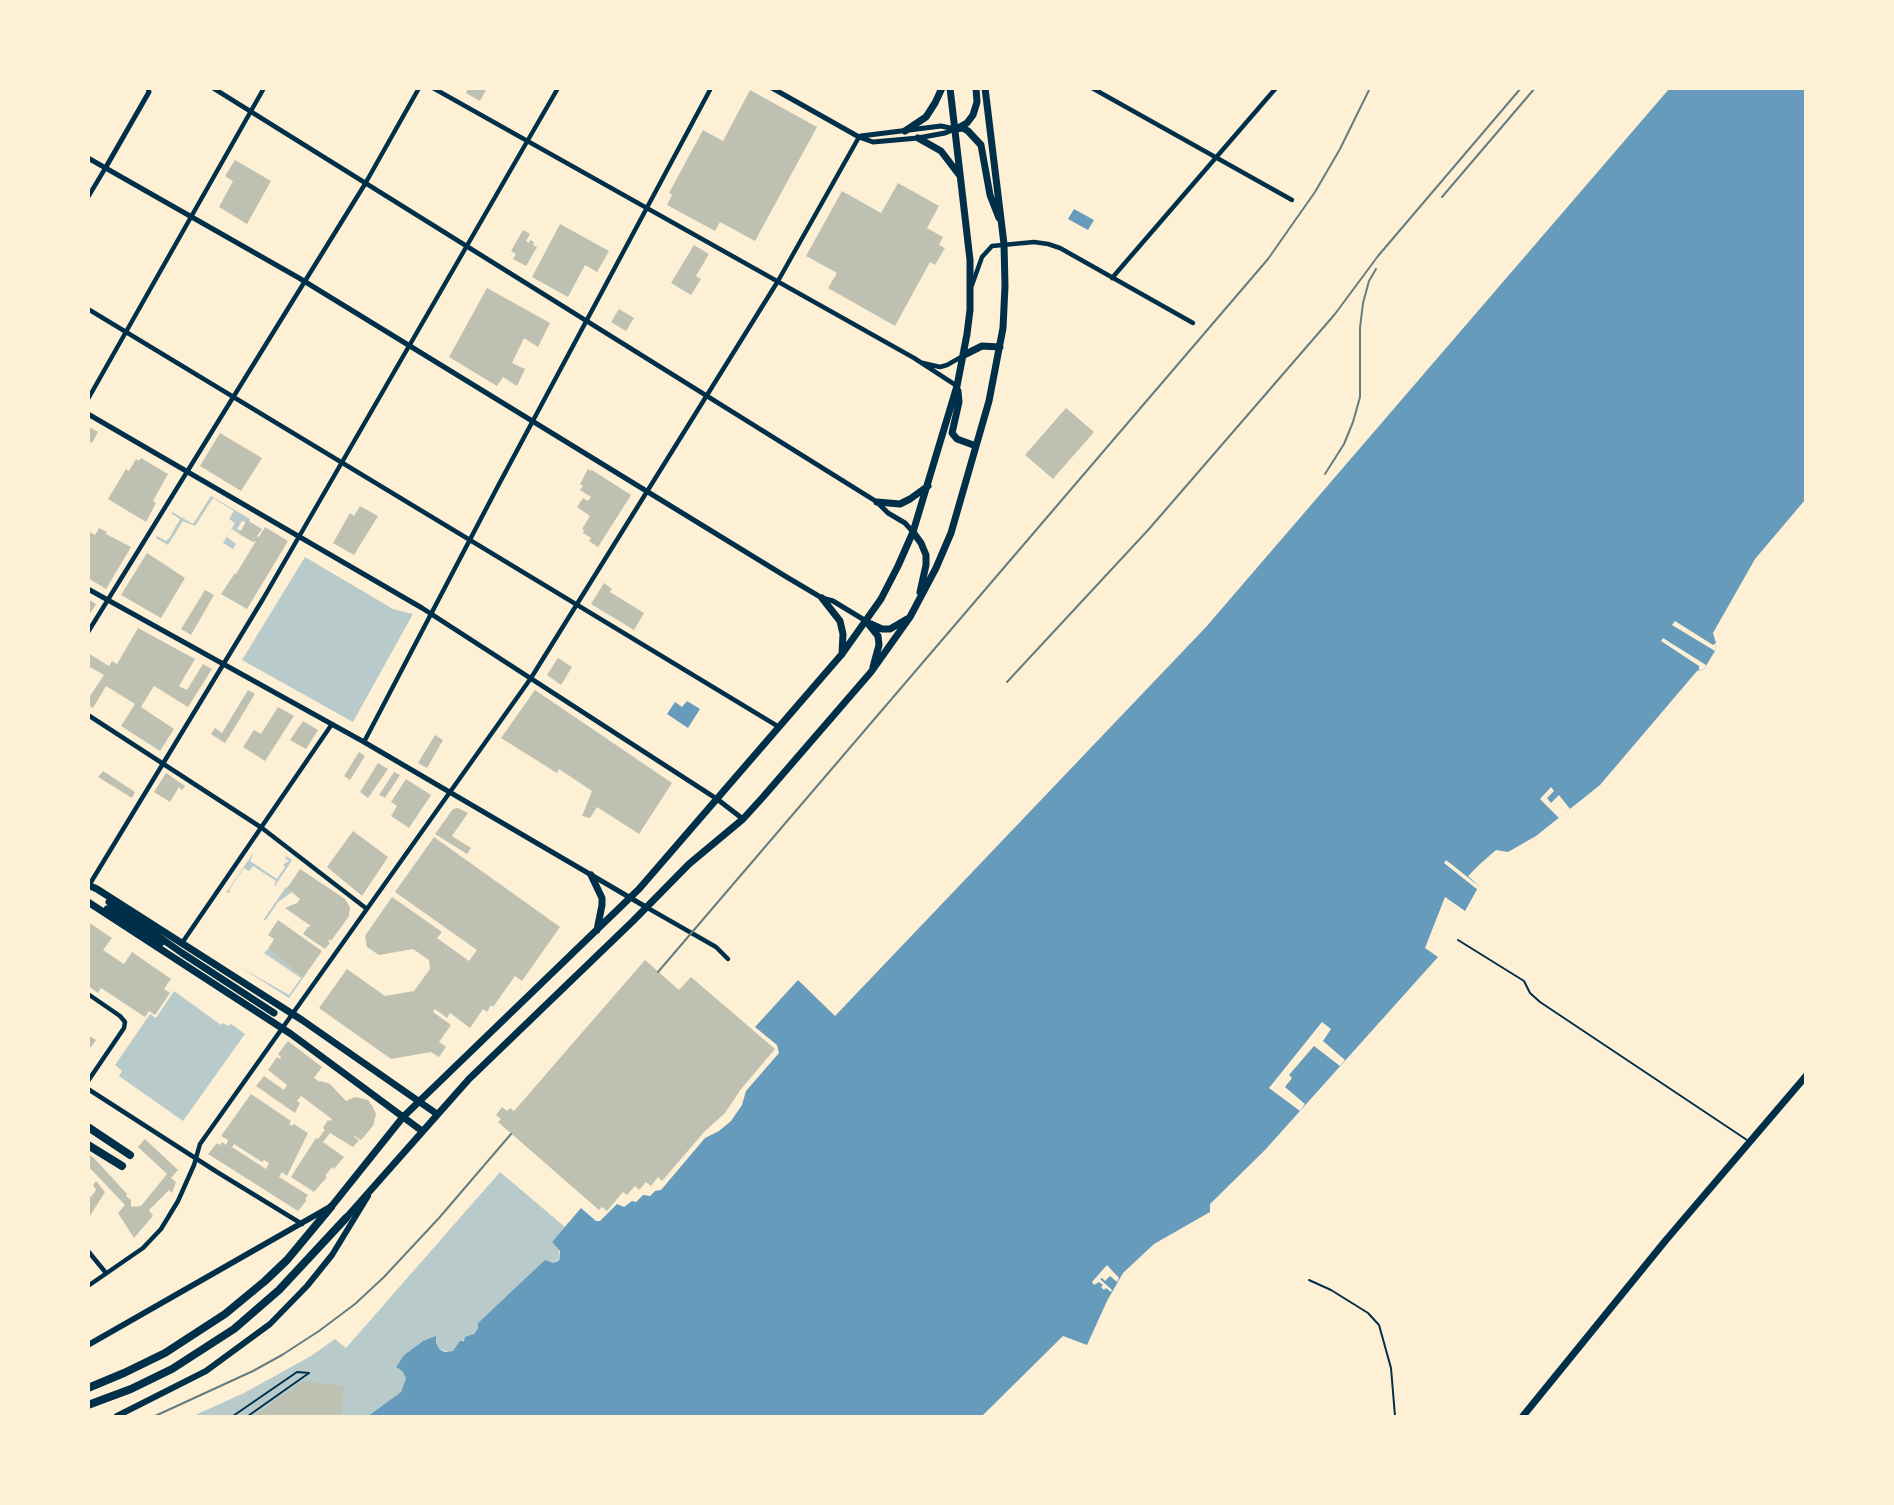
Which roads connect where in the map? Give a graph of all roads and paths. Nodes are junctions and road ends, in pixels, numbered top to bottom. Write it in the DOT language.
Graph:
graph roads {
  1 [pos="213,88"];
  2 [pos="264,88"];
  3 [pos="419,88"];
  4 [pos="433,88"];
  5 [pos="558,88"];
  6 [pos="711,88"];
  7 [pos="772,88"];
  8 [pos="942,88"];
  9 [pos="950,88"];
  10 [pos="976,88"];
  11 [pos="985,88"];
  12 [pos="1092,88"];
  13 [pos="1276,88"];
  14 [pos="150,90"];
  15 [pos="251,112"];
  16 [pos="956,129"];
  17 [pos="905,131"];
  18 [pos="859,137"];
  19 [pos="918,138"];
  20 [pos="528,142"];
  21 [pos="88,158"];
  22 [pos="1216,158"];
  23 [pos="106,167"];
  24 [pos="961,178"];
  25 [pos="365,184"];
  26 [pos="88,198"];
  27 [pos="1292,200"];
  28 [pos="647,209"];
  29 [pos="192,216"];
  30 [pos="1003,227"];
  31 [pos="1004,244"];
  32 [pos="468,248"];
  33 [pos="1112,279"];
  34 [pos="778,281"];
  35 [pos="305,282"];
  36 [pos="971,287"];
  37 [pos="88,309"];
  38 [pos="587,321"];
  39 [pos="1193,323"];
  40 [pos="127,332"];
  41 [pos="410,346"];
  42 [pos="1000,347"];
  43 [pos="964,355"];
  44 [pos="921,362"];
  45 [pos="957,386"];
  46 [pos="707,396"];
  47 [pos="234,397"];
  48 [pos="88,399"];
  49 [pos="88,414"];
  50 [pos="533,421"];
  51 [pos="976,446"];
  52 [pos="342,462"];
  53 [pos="188,472"];
  54 [pos="928,486"];
  55 [pos="646,491"];
  56 [pos="878,502"];
  57 [pos="913,532"];
  58 [pos="299,536"];
  59 [pos="470,540"];
  60 [pos="88,589"];
  61 [pos="822,598"];
  62 [pos="108,600"];
  63 [pos="918,603"];
  64 [pos="577,605"];
  65 [pos="432,615"];
  66 [pos="910,617"];
  67 [pos="866,621"];
  68 [pos="88,632"];
  69 [pos="842,654"];
  70 [pos="224,664"];
  71 [pos="871,672"];
  72 [pos="531,678"];
  73 [pos="88,715"];
  74 [pos="332,724"];
  75 [pos="778,727"];
  76 [pos="364,742"];
  77 [pos="163,763"];
  78 [pos="450,792"];
  79 [pos="717,799"];
  80 [pos="743,819"];
  81 [pos="262,828"];
  82 [pos="591,875"];
  83 [pos="89,887"];
  84 [pos="88,897"];
  85 [pos="630,897"];
  86 [pos="88,902"];
  87 [pos="646,907"];
  88 [pos="367,909"];
  89 [pos="597,930"];
  90 [pos="1458,939"];
  91 [pos="182,943"];
  92 [pos="182,953"];
  93 [pos="728,959"];
  94 [pos="88,994"];
  95 [pos="274,1012"];
  96 [pos="292,1014"];
  97 [pos="282,1029"];
  98 [pos="1806,1076"];
  99 [pos="88,1081"];
  100 [pos="88,1089"];
  101 [pos="418,1101"];
  102 [pos="437,1114"];
  103 [pos="403,1117"];
  104 [pos="88,1127"];
  105 [pos="422,1131"];
  106 [pos="1749,1142"];
  107 [pos="88,1145"];
  108 [pos="130,1155"];
  109 [pos="195,1158"];
  110 [pos="122,1167"];
  111 [pos="373,1187"];
  112 [pos="331,1207"];
  113 [pos="346,1218"];
  114 [pos="302,1224"];
  115 [pos="88,1251"];
  116 [pos="106,1273"];
  117 [pos="1308,1280"];
  118 [pos="88,1286"];
  119 [pos="88,1345"];
  120 [pos="88,1388"];
  121 [pos="88,1405"];
  122 [pos="117,1416"];
  123 [pos="233,1416"];
  124 [pos="248,1416"];
  125 [pos="1395,1416"];
  126 [pos="1523,1416"];
  1 -- 15 [label="street"];
  2 -- 15 [label="street"];
  3 -- 25 [label="street"];
  4 -- 20 [label="street"];
  5 -- 20 [label="street"];
  6 -- 28 [label="street"];
  7 -- 18 [label="street"];
  8 -- 17 [label="main road"];
  9 -- 16 [label="main road"];
  10 -- 16 [label="main road"];
  11 -- 30 [label="main road"];
  12 -- 22 [label="street"];
  13 -- 22 [label="street"];
  14 -- 23 [label="street"];
  15 -- 25 [label="street"];
  15 -- 29 [label="street"];
  16 -- 17 [label="street"];
  16 -- 19 [label="street"];
  16 -- 24 [label="main road"];
  16 -- 30 [label="main road"];
  17 -- 18 [label="street"];
  18 -- 19 [label="street"];
  18 -- 34 [label="street"];
  19 -- 24 [label="main road"];
  20 -- 28 [label="street"];
  20 -- 32 [label="street"];
  21 -- 23 [label="street"];
  22 -- 27 [label="street"];
  22 -- 33 [label="street"];
  23 -- 26 [label="street"];
  23 -- 29 [label="street"];
  24 -- 36 [label="main road"];
  25 -- 32 [label="street"];
  25 -- 35 [label="street"];
  28 -- 34 [label="street"];
  28 -- 38 [label="street"];
  29 -- 35 [label="street"];
  29 -- 40 [label="street"];
  30 -- 31 [label="main road"];
  31 -- 33 [label="street"];
  31 -- 36 [label="street"];
  31 -- 42 [label="main road"];
  32 -- 38 [label="street"];
  32 -- 41 [label="street"];
  33 -- 39 [label="street"];
  34 -- 44 [label="street"];
  34 -- 46 [label="street"];
  35 -- 41 [label="street"];
  35 -- 47 [label="street"];
  36 -- 43 [label="main road"];
  37 -- 40 [label="street"];
  38 -- 46 [label="street"];
  38 -- 50 [label="street"];
  40 -- 47 [label="street"];
  40 -- 48 [label="street"];
  41 -- 50 [label="street"];
  41 -- 52 [label="street"];
  42 -- 43 [label="main road"];
  42 -- 51 [label="main road"];
  43 -- 44 [label="street"];
  43 -- 45 [label="main road"];
  44 -- 45 [label="street"];
  45 -- 51 [label="main road"];
  45 -- 54 [label="main road"];
  46 -- 55 [label="street"];
  46 -- 56 [label="street"];
  47 -- 52 [label="street"];
  47 -- 53 [label="street"];
  49 -- 53 [label="street"];
  50 -- 55 [label="street"];
  50 -- 59 [label="street"];
  51 -- 63 [label="main road"];
  52 -- 58 [label="street"];
  52 -- 59 [label="street"];
  53 -- 58 [label="street"];
  53 -- 62 [label="street"];
  54 -- 56 [label="main road"];
  54 -- 57 [label="main road"];
  55 -- 61 [label="street"];
  55 -- 64 [label="street"];
  56 -- 57 [label="street"];
  57 -- 63 [label="main road"];
  57 -- 67 [label="main road"];
  58 -- 65 [label="street"];
  58 -- 70 [label="street"];
  59 -- 64 [label="street"];
  59 -- 65 [label="street"];
  60 -- 62 [label="street"];
  61 -- 67 [label="street"];
  61 -- 69 [label="main road"];
  62 -- 68 [label="street"];
  62 -- 70 [label="street"];
  63 -- 66 [label="main road"];
  64 -- 72 [label="street"];
  64 -- 75 [label="street"];
  65 -- 72 [label="street"];
  65 -- 76 [label="street"];
  66 -- 67 [label="main road"];
  66 -- 71 [label="main road"];
  67 -- 69 [label="main road"];
  67 -- 71 [label="main road"];
  69 -- 75 [label="main road"];
  70 -- 74 [label="street"];
  70 -- 77 [label="street"];
  71 -- 80 [label="main road"];
  72 -- 78 [label="street"];
  72 -- 79 [label="street"];
  73 -- 77 [label="street"];
  74 -- 76 [label="street"];
  74 -- 81 [label="street"];
  75 -- 79 [label="main road"];
  76 -- 78 [label="street"];
  77 -- 81 [label="street"];
  77 -- 83 [label="street"];
  78 -- 82 [label="street"];
  78 -- 88 [label="street"];
  79 -- 80 [label="street"];
  79 -- 85 [label="main road"];
  80 -- 87 [label="main road"];
  81 -- 88 [label="street"];
  81 -- 91 [label="street"];
  82 -- 85 [label="street"];
  82 -- 89 [label="main road"];
  83 -- 91 [label="main road"];
  83 -- 92 [label="main road"];
  84 -- 92 [label="main road"];
  85 -- 87 [label="street"];
  85 -- 89 [label="main road"];
  86 -- 97 [label="main road"];
  87 -- 93 [label="street"];
  87 -- 102 [label="main road"];
  88 -- 96 [label="street"];
  89 -- 101 [label="main road"];
  90 -- 106 [label="lane"];
  91 -- 96 [label="main road"];
  92 -- 95 [label="main road"];
  94 -- 99 [label="street"];
  96 -- 97 [label="street"];
  96 -- 101 [label="main road"];
  97 -- 103 [label="main road"];
  97 -- 109 [label="street"];
  98 -- 106 [label="main road"];
  100 -- 109 [label="street"];
  101 -- 102 [label="main road"];
  101 -- 103 [label="main road"];
  102 -- 105 [label="main road"];
  103 -- 105 [label="main road"];
  103 -- 112 [label="main road"];
  104 -- 108 [label="highway"];
  105 -- 111 [label="main road"];
  106 -- 126 [label="main road"];
  107 -- 110 [label="highway"];
  109 -- 114 [label="street"];
  109 -- 116 [label="street"];
  111 -- 113 [label="main road"];
  111 -- 122 [label="main road"];
  112 -- 114 [label="main road"];
  112 -- 120 [label="highway"];
  113 -- 121 [label="highway"];
  114 -- 119 [label="main road"];
  115 -- 116 [label="street"];
  116 -- 118 [label="street"];
  117 -- 125 [label="lane"];
  123 -- 124 [label="lane"];
}
